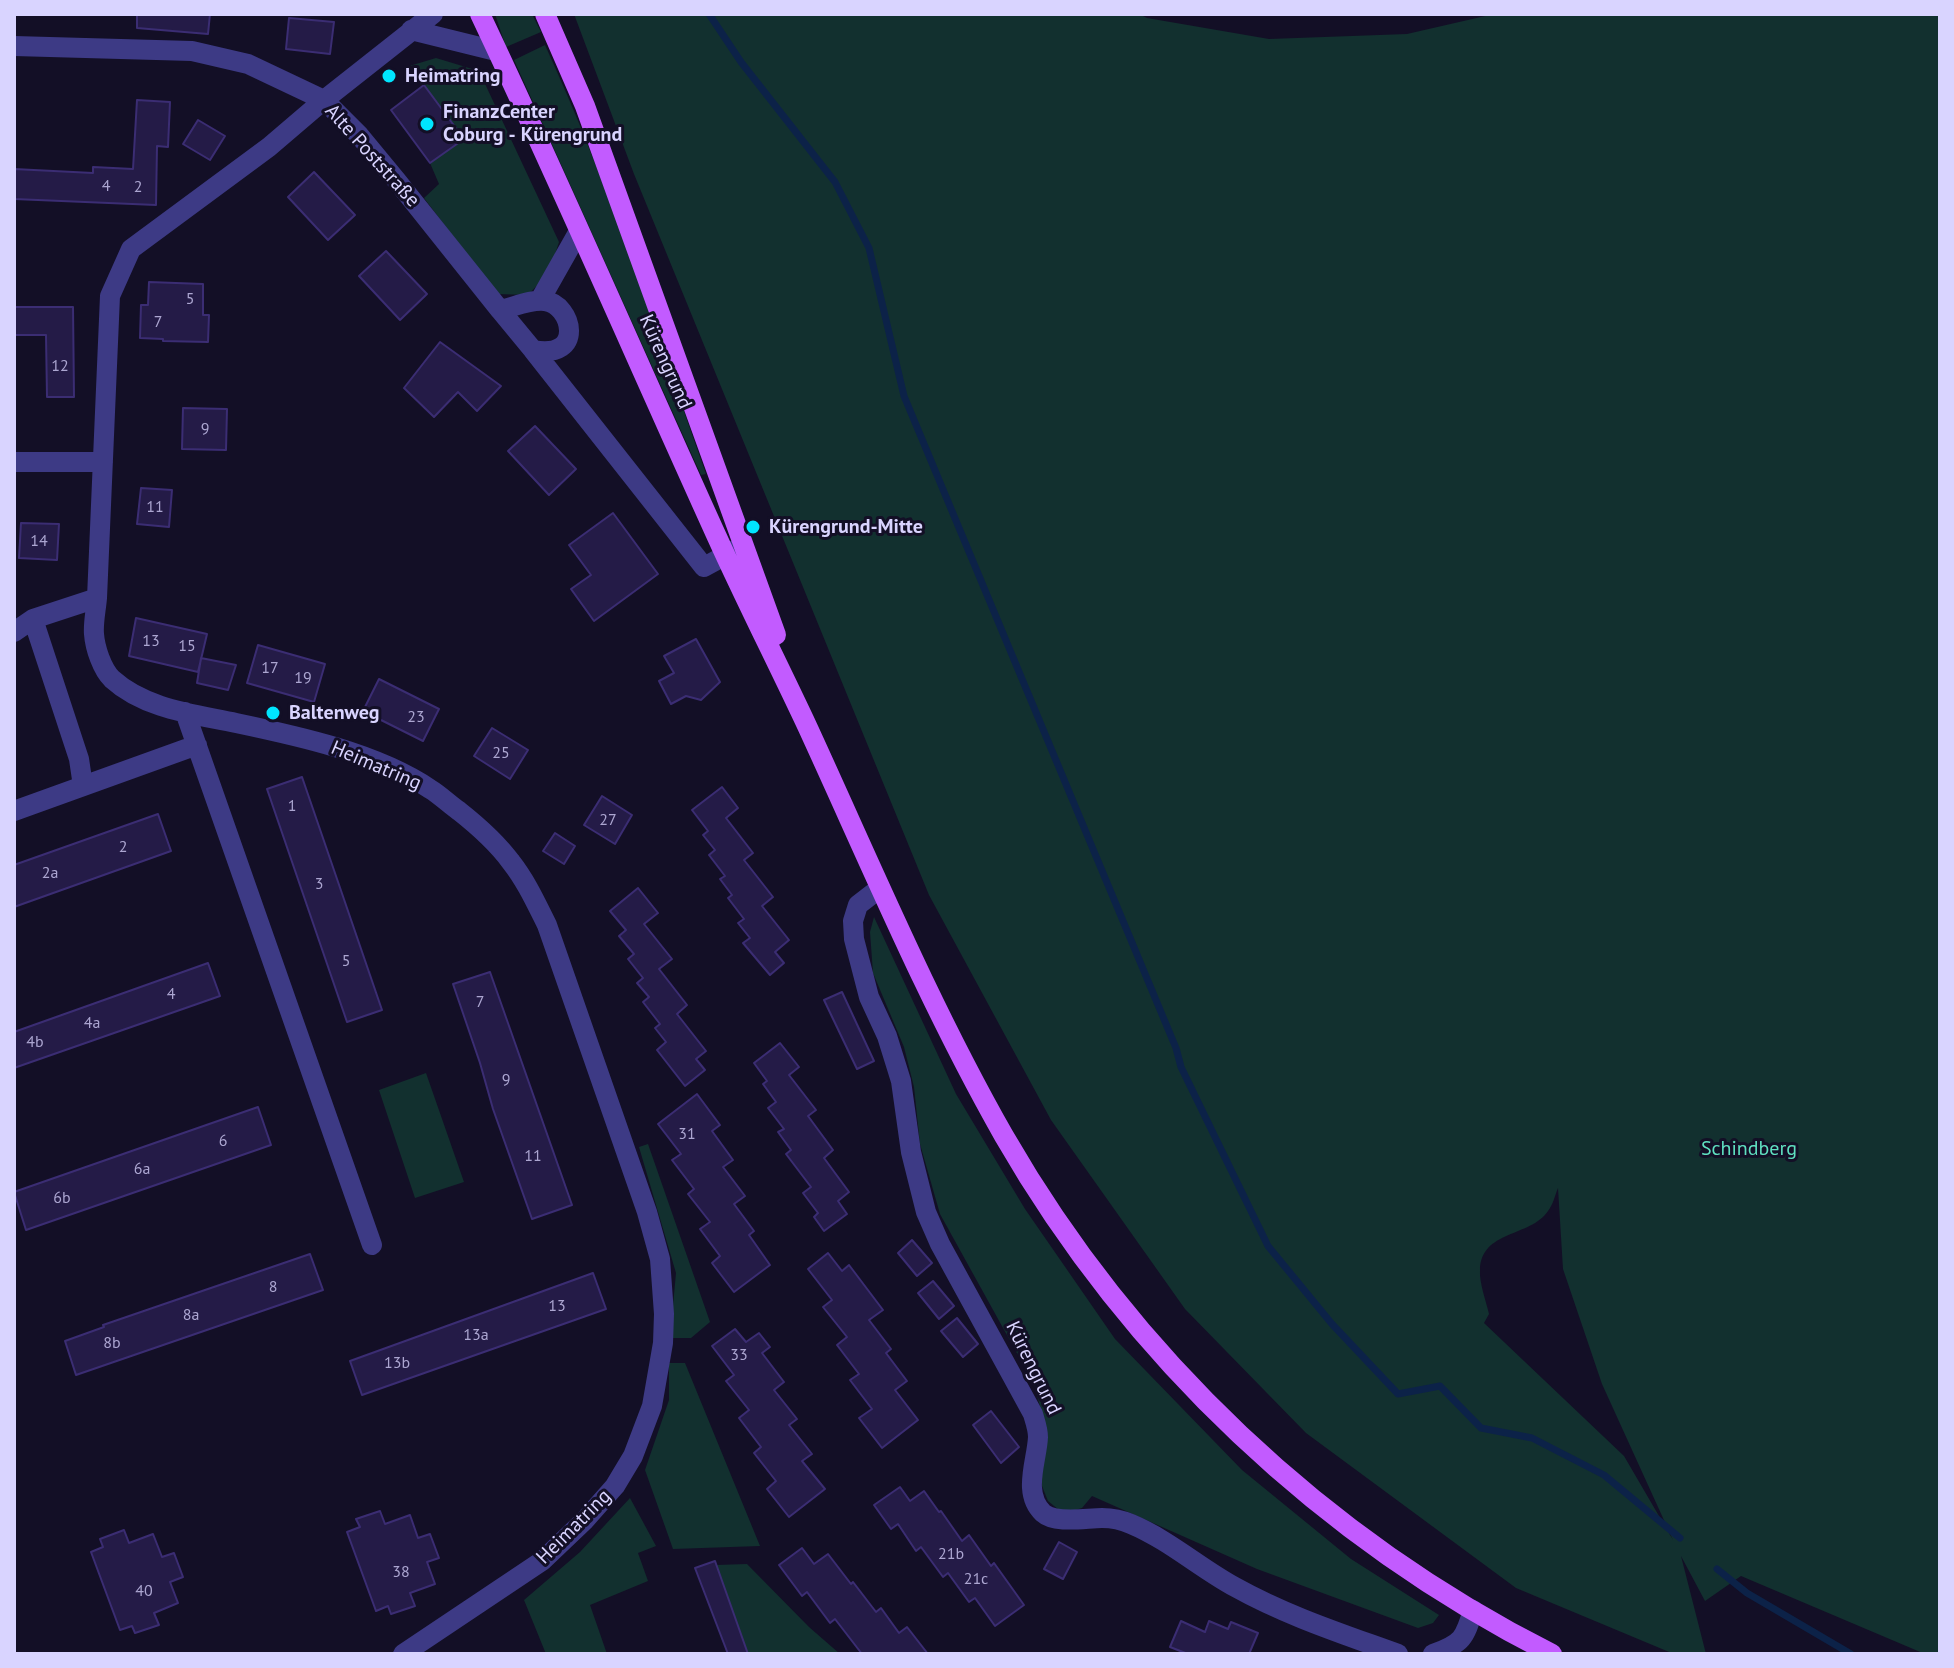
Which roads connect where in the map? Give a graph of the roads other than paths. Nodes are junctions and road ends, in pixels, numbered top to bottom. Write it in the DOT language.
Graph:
graph roads {
  1 [pos="433,14"];
  2 [pos="480,14"];
  3 [pos="545,14"];
  4 [pos="411,30"];
  5 [pos="14,46"];
  6 [pos="496,51"];
  7 [pos="324,100"];
  8 [pos="579,231"];
  9 [pos="540,300"];
  10 [pos="500,310"];
  11 [pos="533,350"];
  12 [pos="14,462"];
  13 [pos="103,462"];
  14 [pos="744,545"];
  15 [pos="726,556"];
  16 [pos="97,598"];
  17 [pos="33,619"];
  18 [pos="14,632"];
  19 [pos="185,712"];
  20 [pos="808,729"];
  21 [pos="197,745"];
  22 [pos="83,786"];
  23 [pos="14,811"];
  24 [pos="880,888"];
  25 [pos="372,1245"];
  26 [pos="1473,1610"];
  27 [pos="403,1654"];
  28 [pos="1398,1654"];
  29 [pos="1433,1654"];
  30 [pos="1552,1654"];
  1 -- 4 [label="street, Heimatring"];
  2 -- 6 [label="main road, Kürengrund"];
  3 -- 14 [label="main road, Kürengrund"];
  4 -- 6 [label="street"];
  4 -- 7 [label="street, Heimatring"];
  5 -- 7 [label="street, Alte Poststraße"];
  6 -- 8 [label="main road, Kürengrund"];
  7 -- 10 [label="street, Alte Poststraße"];
  7 -- 13 [label="street, Heimatring"];
  8 -- 9 [label="street"];
  8 -- 15 [label="main road, Kürengrund"];
  9 -- 10 [label="street"];
  9 -- 11 [label="street"];
  10 -- 11 [label="street, Alte Poststraße"];
  11 -- 15 [label="street, Alte Poststraße"];
  12 -- 13 [label="street"];
  13 -- 16 [label="street, Heimatring"];
  14 -- 15 [label="street"];
  14 -- 20 [label="main road, Kürengrund"];
  15 -- 20 [label="main road, Kürengrund"];
  16 -- 17 [label="street"];
  16 -- 19 [label="street, Heimatring"];
  17 -- 18 [label="street"];
  17 -- 22 [label="street"];
  19 -- 21 [label="street"];
  19 -- 27 [label="street, Heimatring"];
  20 -- 24 [label="main road, Kürengrund"];
  21 -- 22 [label="street"];
  21 -- 25 [label="street"];
  22 -- 23 [label="street"];
  24 -- 26 [label="main road, Kürengrund"];
  24 -- 28 [label="street, Kürengrund"];
  26 -- 29 [label="street"];
  26 -- 30 [label="main road, Kürengrund"];
}
